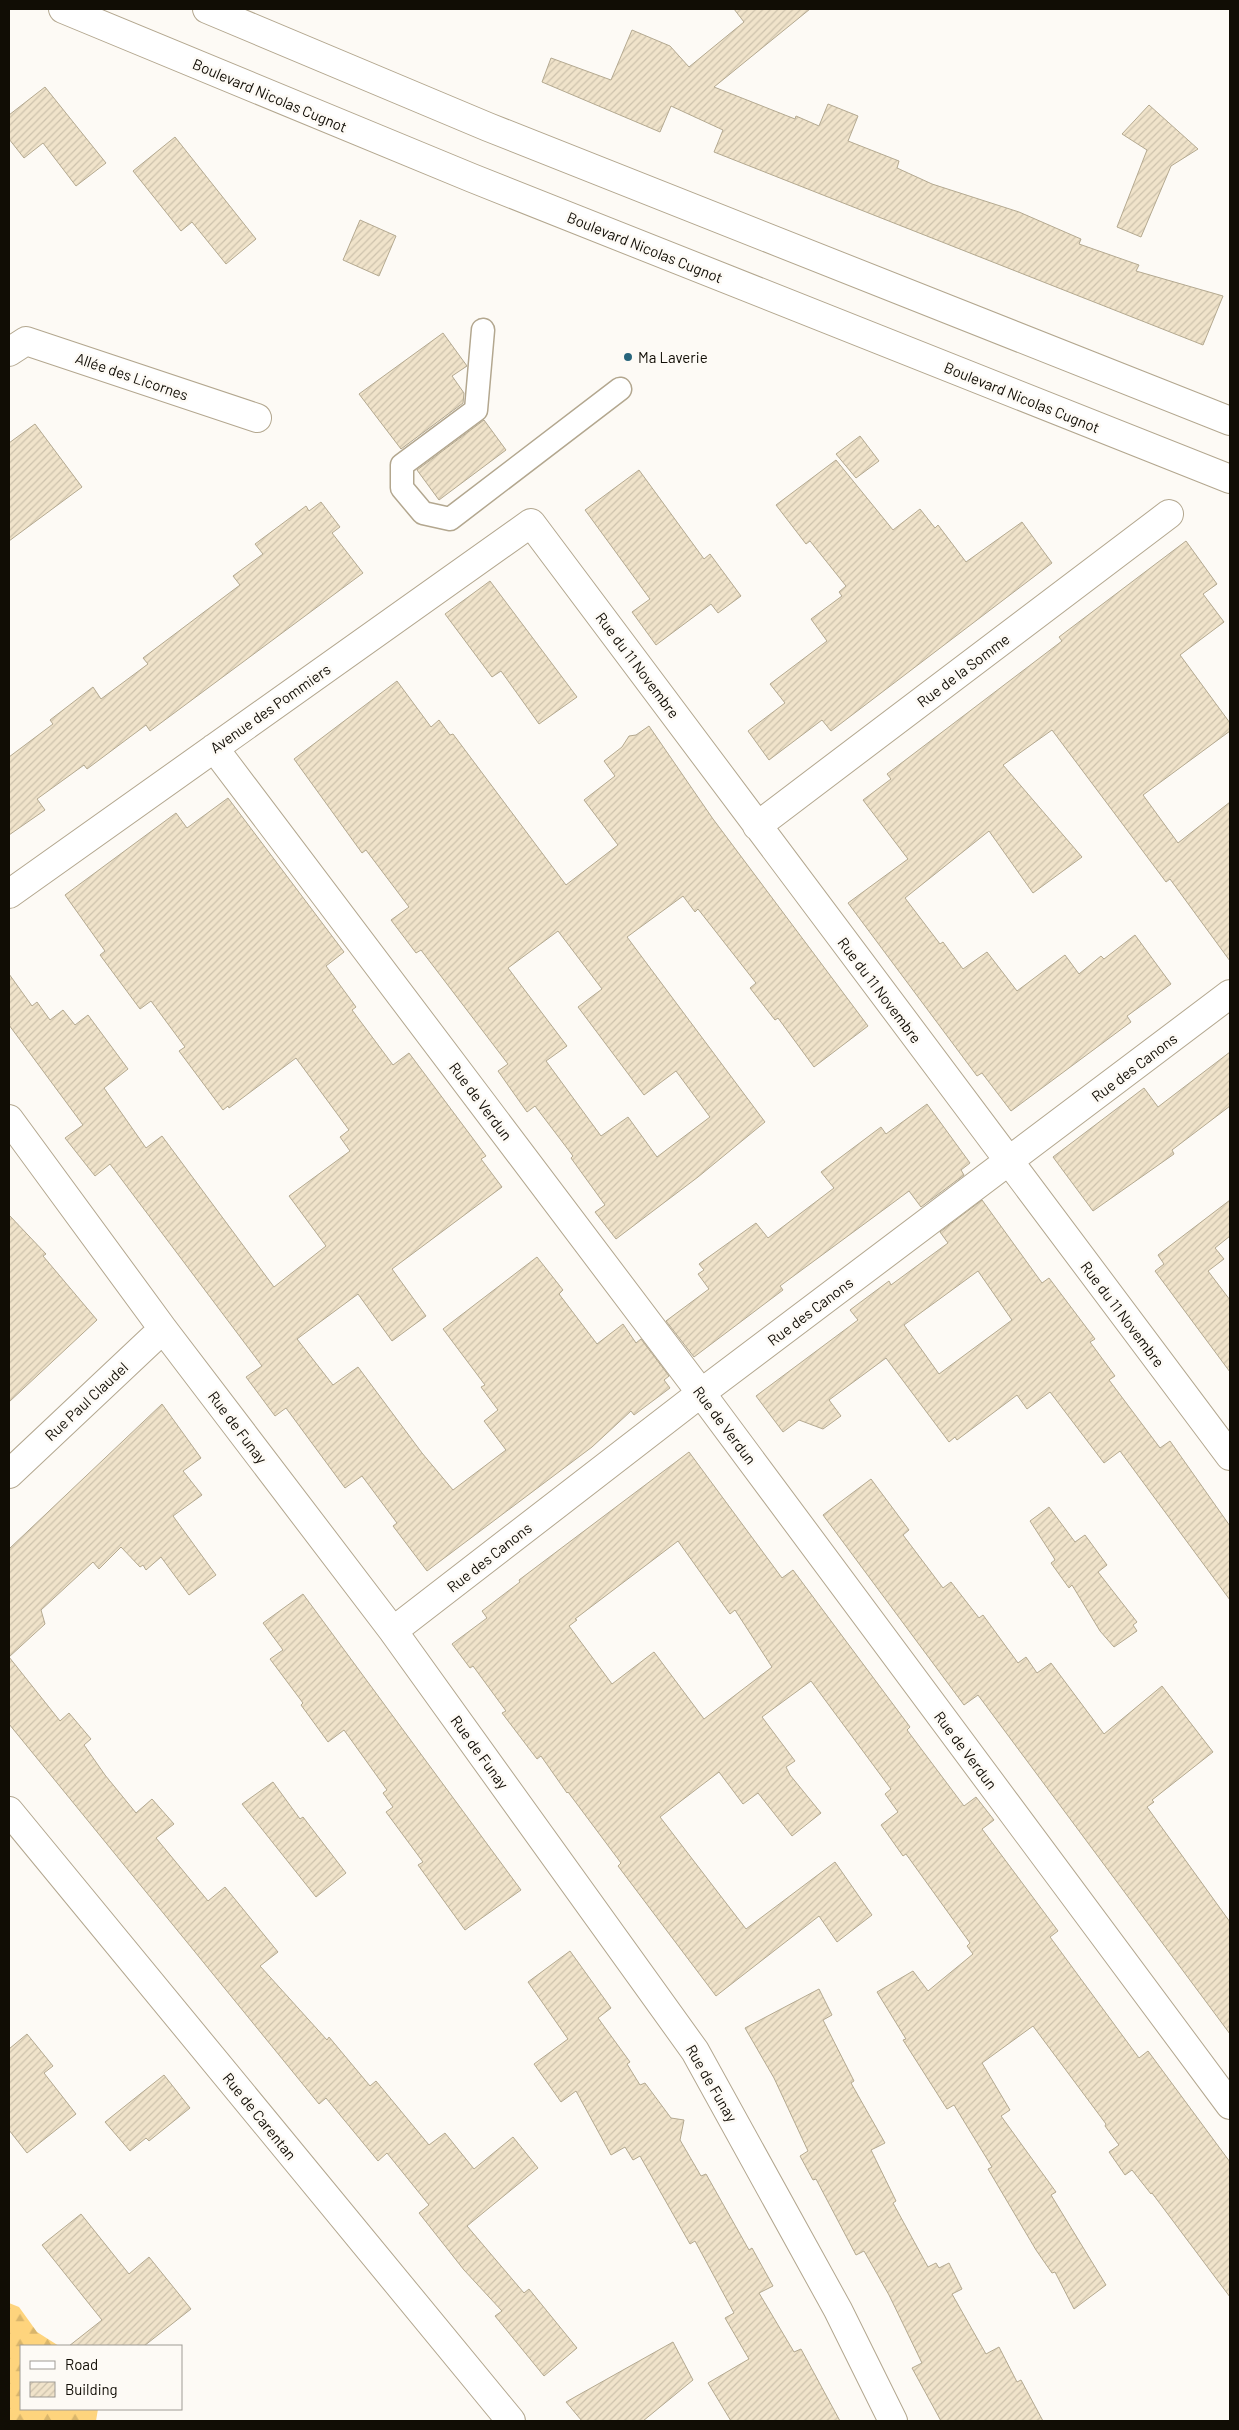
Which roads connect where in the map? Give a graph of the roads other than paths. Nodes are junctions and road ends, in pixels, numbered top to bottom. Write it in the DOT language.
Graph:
graph roads {
  1 [pos="63,9"];
  2 [pos="207,9"];
  3 [pos="245,16"];
  4 [pos="483,330"];
  5 [pos="9,352"];
  6 [pos="620,389"];
  7 [pos="257,418"];
  8 [pos="1230,421"];
  9 [pos="1230,479"];
  10 [pos="1169,514"];
  11 [pos="531,523"];
  12 [pos="214,748"];
  13 [pos="757,826"];
  14 [pos="9,894"];
  15 [pos="1230,994"];
  16 [pos="9,1119"];
  17 [pos="1008,1161"];
  18 [pos="163,1329"];
  19 [pos="701,1393"];
  20 [pos="1230,1456"];
  21 [pos="9,1474"];
  22 [pos="393,1631"];
  23 [pos="9,1811"];
  24 [pos="1230,2105"];
  25 [pos="511,2421"];
  26 [pos="893,2421"];
  1 -- 9 [label="street, Boulevard Nicolas Cugnot"];
  2 -- 3 [label="street"];
  3 -- 8 [label="street"];
  4 -- 6 [label="lane"];
  5 -- 7 [label="street, Allée des Licornes"];
  10 -- 13 [label="street, Rue de la Somme"];
  11 -- 12 [label="street, Avenue des Pommiers"];
  11 -- 13 [label="street, Rue du 11 Novembre"];
  12 -- 14 [label="street, Avenue des Pommiers"];
  12 -- 19 [label="street, Rue de Verdun"];
  13 -- 17 [label="street, Rue du 11 Novembre"];
  15 -- 17 [label="street, Rue des Canons"];
  16 -- 18 [label="street, Rue de Funay"];
  17 -- 19 [label="street, Rue des Canons"];
  17 -- 20 [label="street, Rue du 11 Novembre"];
  18 -- 21 [label="street, Rue Paul Claudel"];
  18 -- 22 [label="street, Rue de Funay"];
  19 -- 22 [label="street, Rue des Canons"];
  19 -- 24 [label="street, Rue de Verdun"];
  22 -- 26 [label="street, Rue de Funay"];
  23 -- 25 [label="street, Rue de Carentan"];
}
